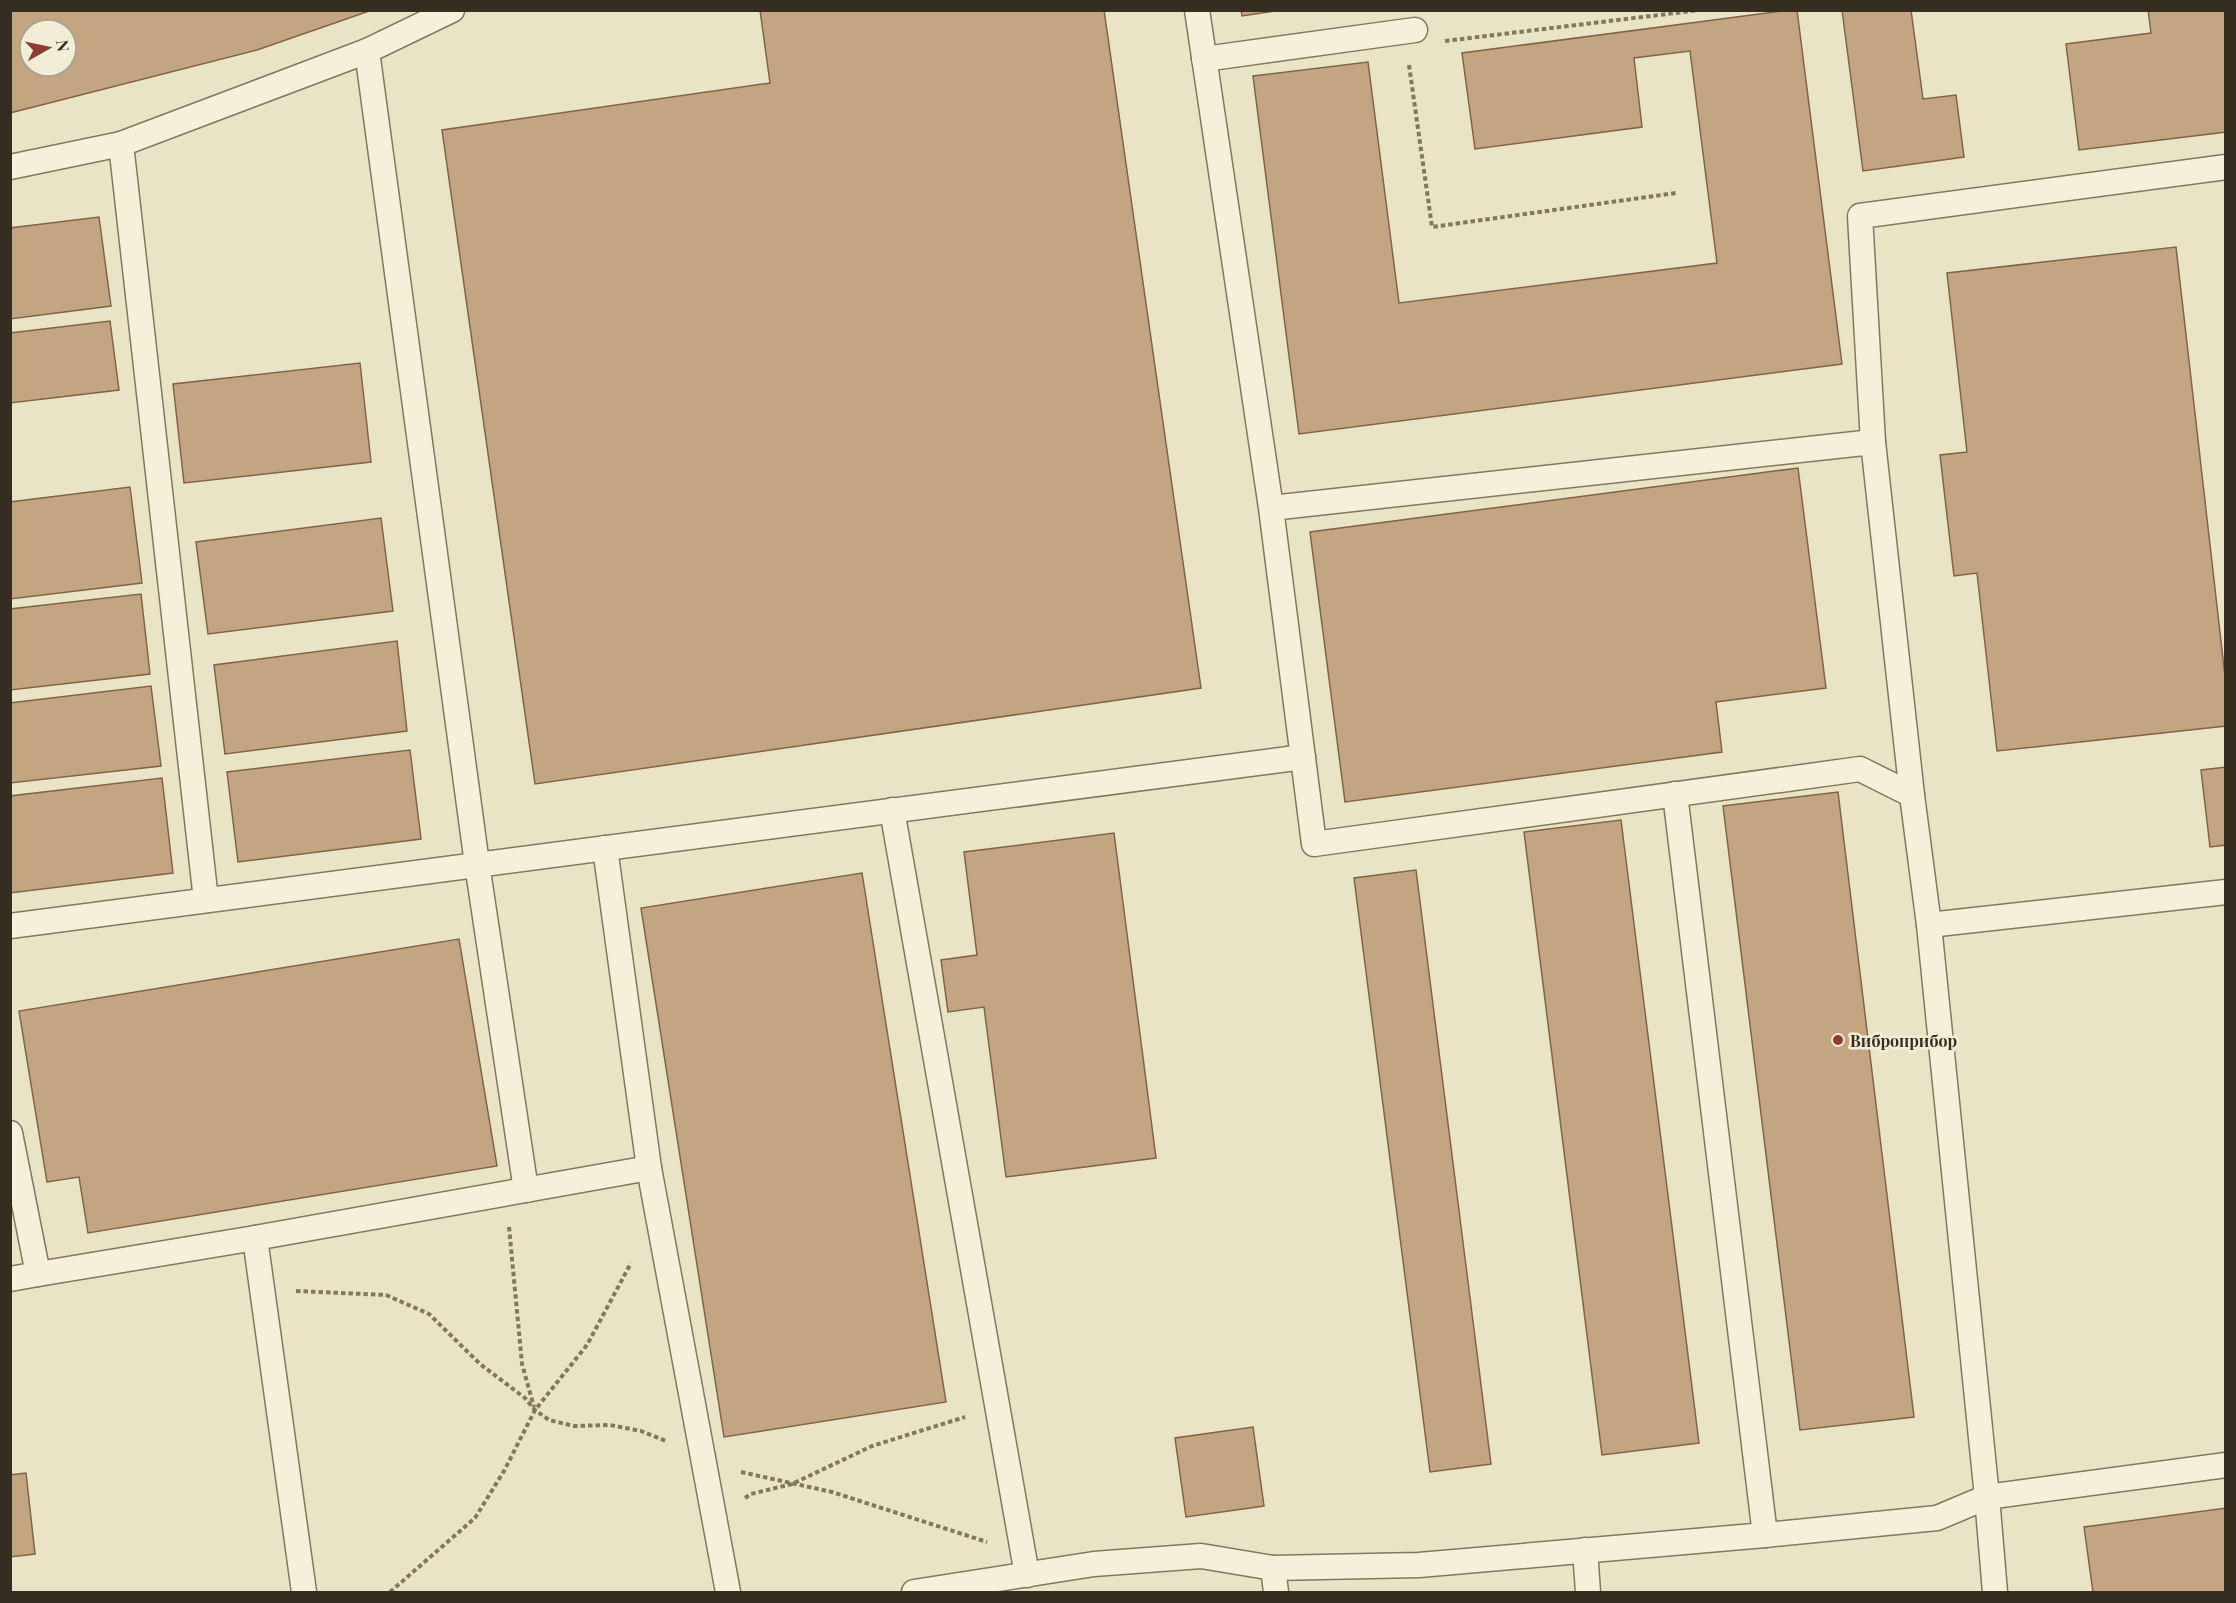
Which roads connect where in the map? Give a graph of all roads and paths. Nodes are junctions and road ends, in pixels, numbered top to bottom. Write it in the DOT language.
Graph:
graph roads {
  1 [pos="452,10"];
  2 [pos="1197,10"];
  3 [pos="1700,10"];
  4 [pos="1408,36"];
  5 [pos="367,51"];
  6 [pos="1204,59"];
  7 [pos="121,144"];
  8 [pos="10,167"];
  9 [pos="2226,167"];
  10 [pos="1676,192"];
  11 [pos="1873,442"];
  12 [pos="1270,508"];
  13 [pos="1303,757"];
  14 [pos="1675,794"];
  15 [pos="1912,795"];
  16 [pos="892,810"];
  17 [pos="605,848"];
  18 [pos="477,864"];
  19 [pos="2226,892"];
  20 [pos="206,900"];
  21 [pos="1929,925"];
  22 [pos="10,926"];
  23 [pos="10,1133"];
  24 [pos="649,1168"];
  25 [pos="516,1192"];
  26 [pos="255,1238"];
  27 [pos="636,1253"];
  28 [pos="38,1274"];
  29 [pos="10,1279"];
  30 [pos="262,1290"];
  31 [pos="535,1410"];
  32 [pos="999,1412"];
  33 [pos="704,1464"];
  34 [pos="2226,1465"];
  35 [pos="792,1484"];
  36 [pos="1987,1497"];
  37 [pos="714,1517"];
  38 [pos="1766,1535"];
  39 [pos="1585,1550"];
  40 [pos="1274,1568"];
  41 [pos="1027,1575"];
  42 [pos="304,1593"];
  43 [pos="390,1593"];
  44 [pos="728,1593"];
  45 [pos="914,1593"];
  46 [pos="1276,1593"];
  47 [pos="1588,1593"];
  48 [pos="1995,1593"];
  1 -- 5 [label="lane"];
  2 -- 6 [label="lane"];
  3 -- 4 [label="path"];
  4 -- 6 [label="lane"];
  4 -- 10 [label="path"];
  5 -- 7 [label="lane"];
  5 -- 18 [label="lane"];
  6 -- 12 [label="lane"];
  7 -- 8 [label="lane"];
  7 -- 20 [label="lane"];
  9 -- 11 [label="lane"];
  11 -- 12 [label="lane"];
  11 -- 15 [label="lane"];
  12 -- 13 [label="lane"];
  13 -- 14 [label="lane"];
  13 -- 16 [label="lane"];
  14 -- 15 [label="lane"];
  14 -- 38 [label="lane"];
  15 -- 21 [label="lane"];
  16 -- 17 [label="lane"];
  16 -- 32 [label="lane"];
  17 -- 18 [label="lane"];
  17 -- 24 [label="lane"];
  18 -- 20 [label="lane"];
  18 -- 25 [label="lane"];
  19 -- 21 [label="lane"];
  20 -- 22 [label="lane"];
  21 -- 36 [label="lane"];
  23 -- 28 [label="lane"];
  24 -- 25 [label="lane"];
  24 -- 33 [label="lane"];
  25 -- 26 [label="lane"];
  25 -- 31 [label="path"];
  26 -- 28 [label="lane"];
  26 -- 30 [label="lane"];
  27 -- 31 [label="path"];
  28 -- 29 [label="lane"];
  30 -- 31 [label="path"];
  30 -- 42 [label="lane"];
  31 -- 33 [label="path"];
  31 -- 43 [label="path"];
  32 -- 35 [label="path"];
  32 -- 41 [label="lane"];
  33 -- 35 [label="path"];
  33 -- 37 [label="lane"];
  34 -- 36 [label="lane"];
  35 -- 37 [label="path"];
  35 -- 41 [label="path"];
  36 -- 38 [label="lane"];
  36 -- 48 [label="lane"];
  37 -- 44 [label="lane"];
  38 -- 39 [label="lane"];
  39 -- 40 [label="lane"];
  39 -- 47 [label="lane"];
  40 -- 41 [label="lane"];
  40 -- 46 [label="lane"];
  41 -- 45 [label="lane"];
}
